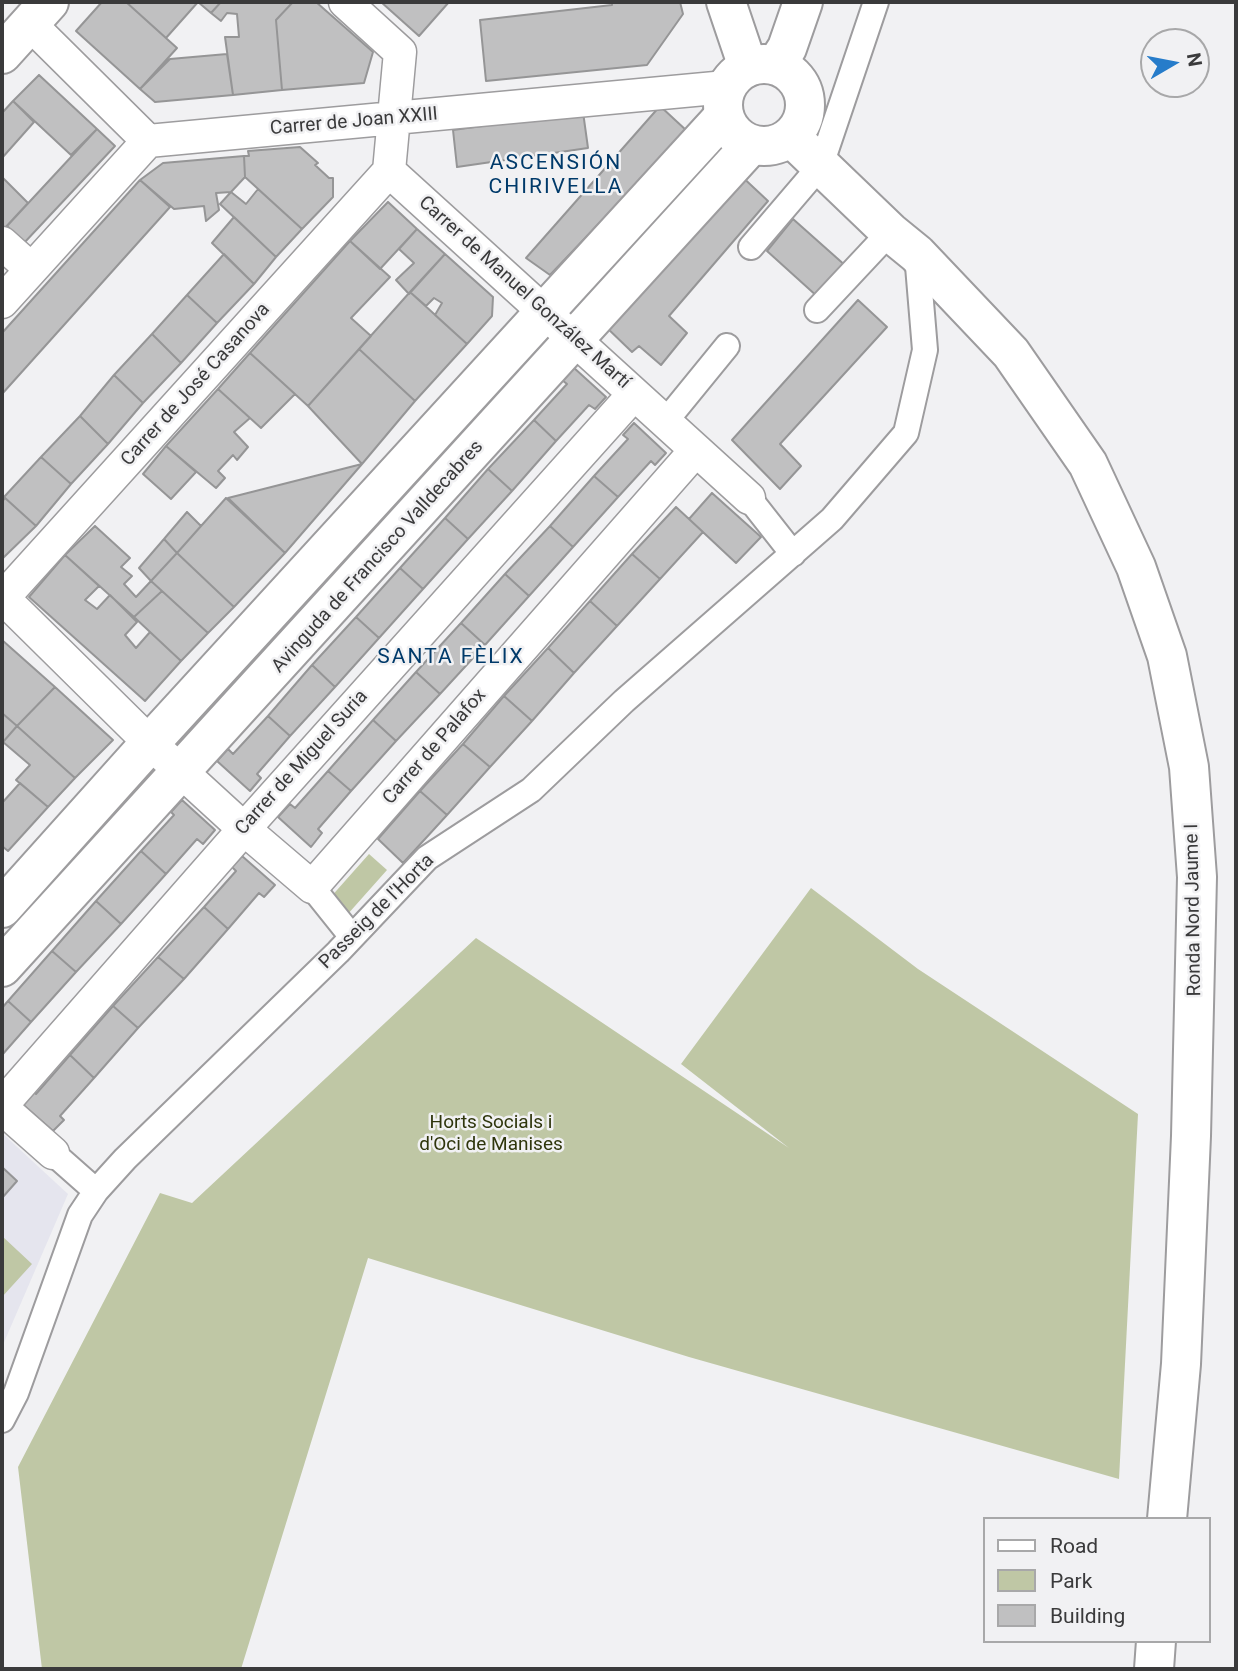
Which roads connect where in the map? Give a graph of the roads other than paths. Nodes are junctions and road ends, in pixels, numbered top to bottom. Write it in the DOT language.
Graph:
graph roads {
  1 [pos="345,2"];
  2 [pos="726,2"];
  3 [pos="803,2"];
  4 [pos="876,2"];
  5 [pos="39,13"];
  6 [pos="2,54"];
  7 [pos="744,84"];
  8 [pos="393,118"];
  9 [pos="791,137"];
  10 [pos="148,141"];
  11 [pos="751,145"];
  12 [pos="821,165"];
  13 [pos="389,171"];
  14 [pos="2,243"];
  15 [pos="903,243"];
  16 [pos="751,247"];
  17 [pos="31,269"];
  18 [pos="2,302"];
  19 [pos="817,310"];
  20 [pos="545,312"];
  21 [pos="575,340"];
  22 [pos="727,346"];
  23 [pos="634,394"];
  24 [pos="666,422"];
  25 [pos="696,450"];
  26 [pos="749,498"];
  27 [pos="793,554"];
  28 [pos="2,598"];
  29 [pos="150,743"];
  30 [pos="182,771"];
  31 [pos="244,829"];
  32 [pos="312,887"];
  33 [pos="2,908"];
  34 [pos="352,937"];
  35 [pos="2,967"];
  36 [pos="2,1106"];
  37 [pos="53,1153"];
  38 [pos="96,1191"];
  39 [pos="2,1420"];
  40 [pos="1167,1517"];
  41 [pos="1156,1643"];
  42 [pos="1154,1669"];
  1 -- 8 [label="street"];
  2 -- 7 [label="street"];
  3 -- 7 [label="street"];
  4 -- 12 [label="street"];
  5 -- 6 [label="street"];
  5 -- 10 [label="street"];
  7 -- 8 [label="street, Carrer de Joan XXIII"];
  7 -- 9 [label="street"];
  7 -- 11 [label="street"];
  7 -- 20 [label="street"];
  8 -- 10 [label="street, Carrer de Joan XXIII"];
  8 -- 13 [label="street"];
  9 -- 11 [label="street"];
  9 -- 12 [label="street"];
  10 -- 17 [label="street"];
  11 -- 21 [label="street, Avinguda de Francisco Valldecabres"];
  12 -- 15 [label="street"];
  12 -- 16 [label="street"];
  13 -- 20 [label="street, Carrer de Manuel González Martí"];
  13 -- 28 [label="street, Carrer de José Casanova"];
  14 -- 17 [label="street"];
  15 -- 19 [label="street"];
  15 -- 27 [label="street, Passeig de l'Horta"];
  15 -- 40 [label="street, Ronda Nord Jaume I"];
  17 -- 18 [label="street"];
  20 -- 21 [label="street, Carrer de Manuel González Martí"];
  20 -- 29 [label="street"];
  21 -- 23 [label="street, Carrer de Manuel González Martí"];
  21 -- 30 [label="street, Avinguda de Francisco Valldecabres"];
  22 -- 24 [label="street"];
  23 -- 24 [label="street, Carrer de Manuel González Martí"];
  23 -- 31 [label="street, Carrer de Miguel Suria"];
  24 -- 25 [label="street, Carrer de Manuel González Martí"];
  25 -- 26 [label="street, Carrer de Manuel González Martí"];
  25 -- 32 [label="street, Carrer de Palafox"];
  26 -- 27 [label="street, Carrer de Manuel González Martí"];
  27 -- 34 [label="street, Passeig de l'Horta"];
  28 -- 29 [label="street"];
  29 -- 30 [label="street"];
  29 -- 33 [label="street"];
  30 -- 31 [label="street"];
  30 -- 35 [label="street, Avinguda de Francisco Valldecabres"];
  31 -- 32 [label="street"];
  31 -- 36 [label="street, Carrer de Miguel Suria"];
  32 -- 34 [label="street"];
  34 -- 38 [label="street, Passeig de l'Horta"];
  36 -- 37 [label="street"];
  37 -- 38 [label="street"];
  38 -- 39 [label="street, Passeig de l'Horta"];
  41 -- 42 [label="street"];
}
